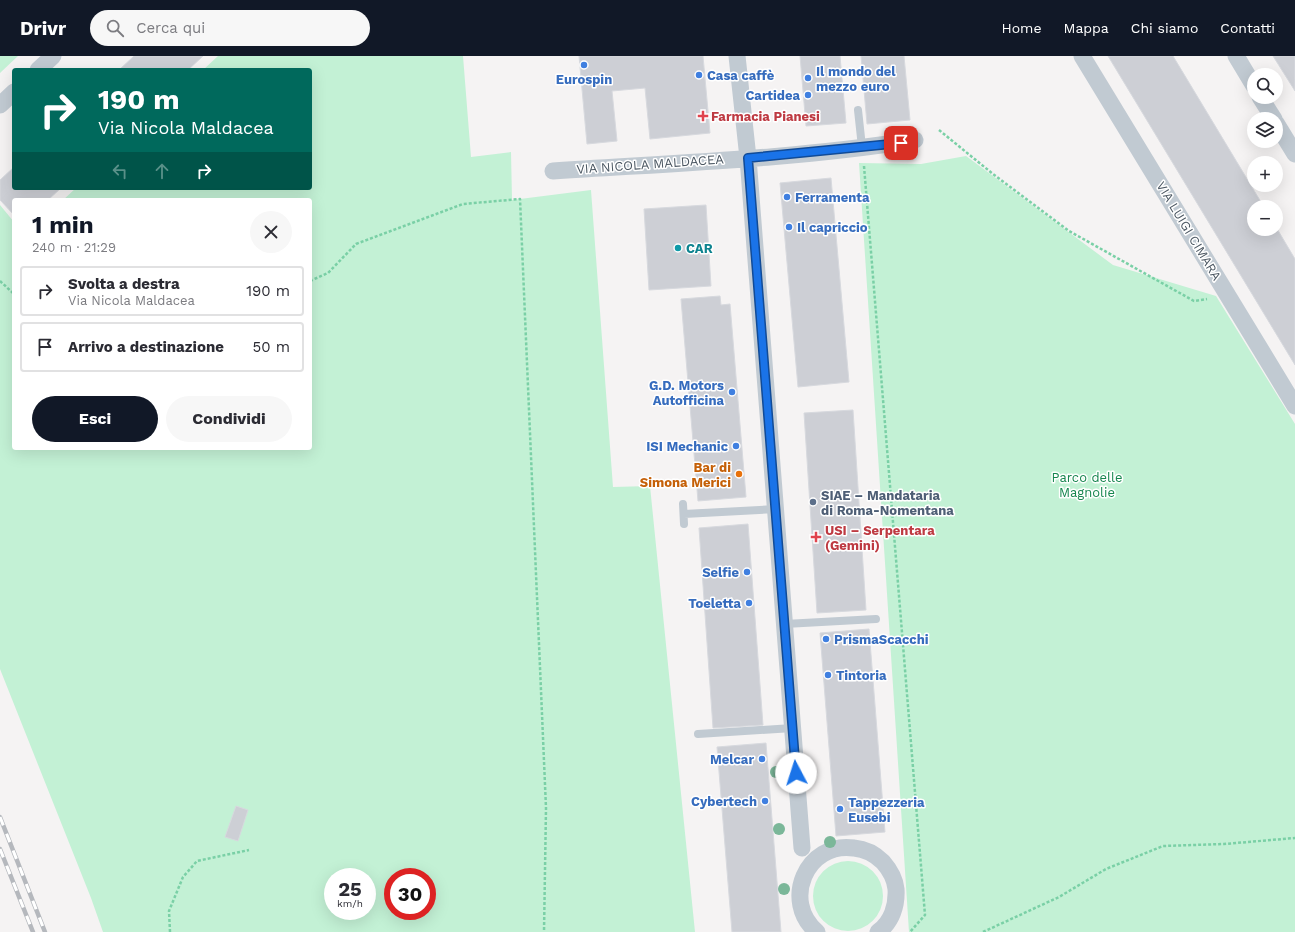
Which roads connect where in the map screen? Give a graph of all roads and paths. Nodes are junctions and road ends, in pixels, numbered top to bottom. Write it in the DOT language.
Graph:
graph roads {
  1 [pos="53,56"];
  2 [pos="736,56"];
  3 [pos="1082,56"];
  4 [pos="1236,56"];
  5 [pos="40,68"];
  6 [pos="1247,74"];
  7 [pos="12,94"];
  8 [pos="0,105"];
  9 [pos="858,110"];
  10 [pos="939,130"];
  11 [pos="1283,134"];
  12 [pos="914,140"];
  13 [pos="862,147"];
  14 [pos="1295,154"];
  15 [pos="748,158"];
  16 [pos="553,171"];
  17 [pos="312,280"];
  18 [pos="0,281"];
  19 [pos="1224,289"];
  20 [pos="12,292"];
  21 [pos="1295,406"];
  22 [pos="683,504"];
  23 [pos="776,509"];
  24 [pos="684,514"];
  25 [pos="684,524"];
  26 [pos="876,619"];
  27 [pos="785,624"];
  28 [pos="793,728"];
  29 [pos="698,734"];
  30 [pos="1295,838"];
  31 [pos="802,848"];
  32 [pos="249,850"];
  33 [pos="817,857"];
  34 [pos="801,881"];
  35 [pos="170,932"];
  36 [pos="544,932"];
  37 [pos="817,932"];
  38 [pos="878,932"];
  39 [pos="910,932"];
  40 [pos="983,932"];
  1 -- 5 [label="street"];
  2 -- 15 [label="street"];
  3 -- 19 [label="street, VIA LUIGI CIMARA"];
  4 -- 6 [label="street"];
  7 -- 8 [label="street"];
  9 -- 13 [label="lane"];
  10 -- 19 [label="path"];
  11 -- 14 [label="street"];
  12 -- 13 [label="street, VIA NICOLA MALDACEA"];
  13 -- 15 [label="street, VIA NICOLA MALDACEA"];
  13 -- 39 [label="path"];
  15 -- 16 [label="street, VIA NICOLA MALDACEA"];
  15 -- 23 [label="street"];
  17 -- 36 [label="path"];
  18 -- 20 [label="path"];
  19 -- 21 [label="street, VIA LUIGI CIMARA"];
  22 -- 24 [label="lane"];
  23 -- 24 [label="lane"];
  23 -- 27 [label="street"];
  24 -- 25 [label="lane"];
  26 -- 27 [label="lane"];
  27 -- 28 [label="street"];
  28 -- 29 [label="lane"];
  28 -- 31 [label="street"];
  30 -- 40 [label="path"];
  31 -- 33 [label="street"];
  31 -- 34 [label="street"];
  32 -- 35 [label="path"];
  33 -- 34 [label="street"];
  33 -- 38 [label="street"];
  34 -- 37 [label="street"];
}
